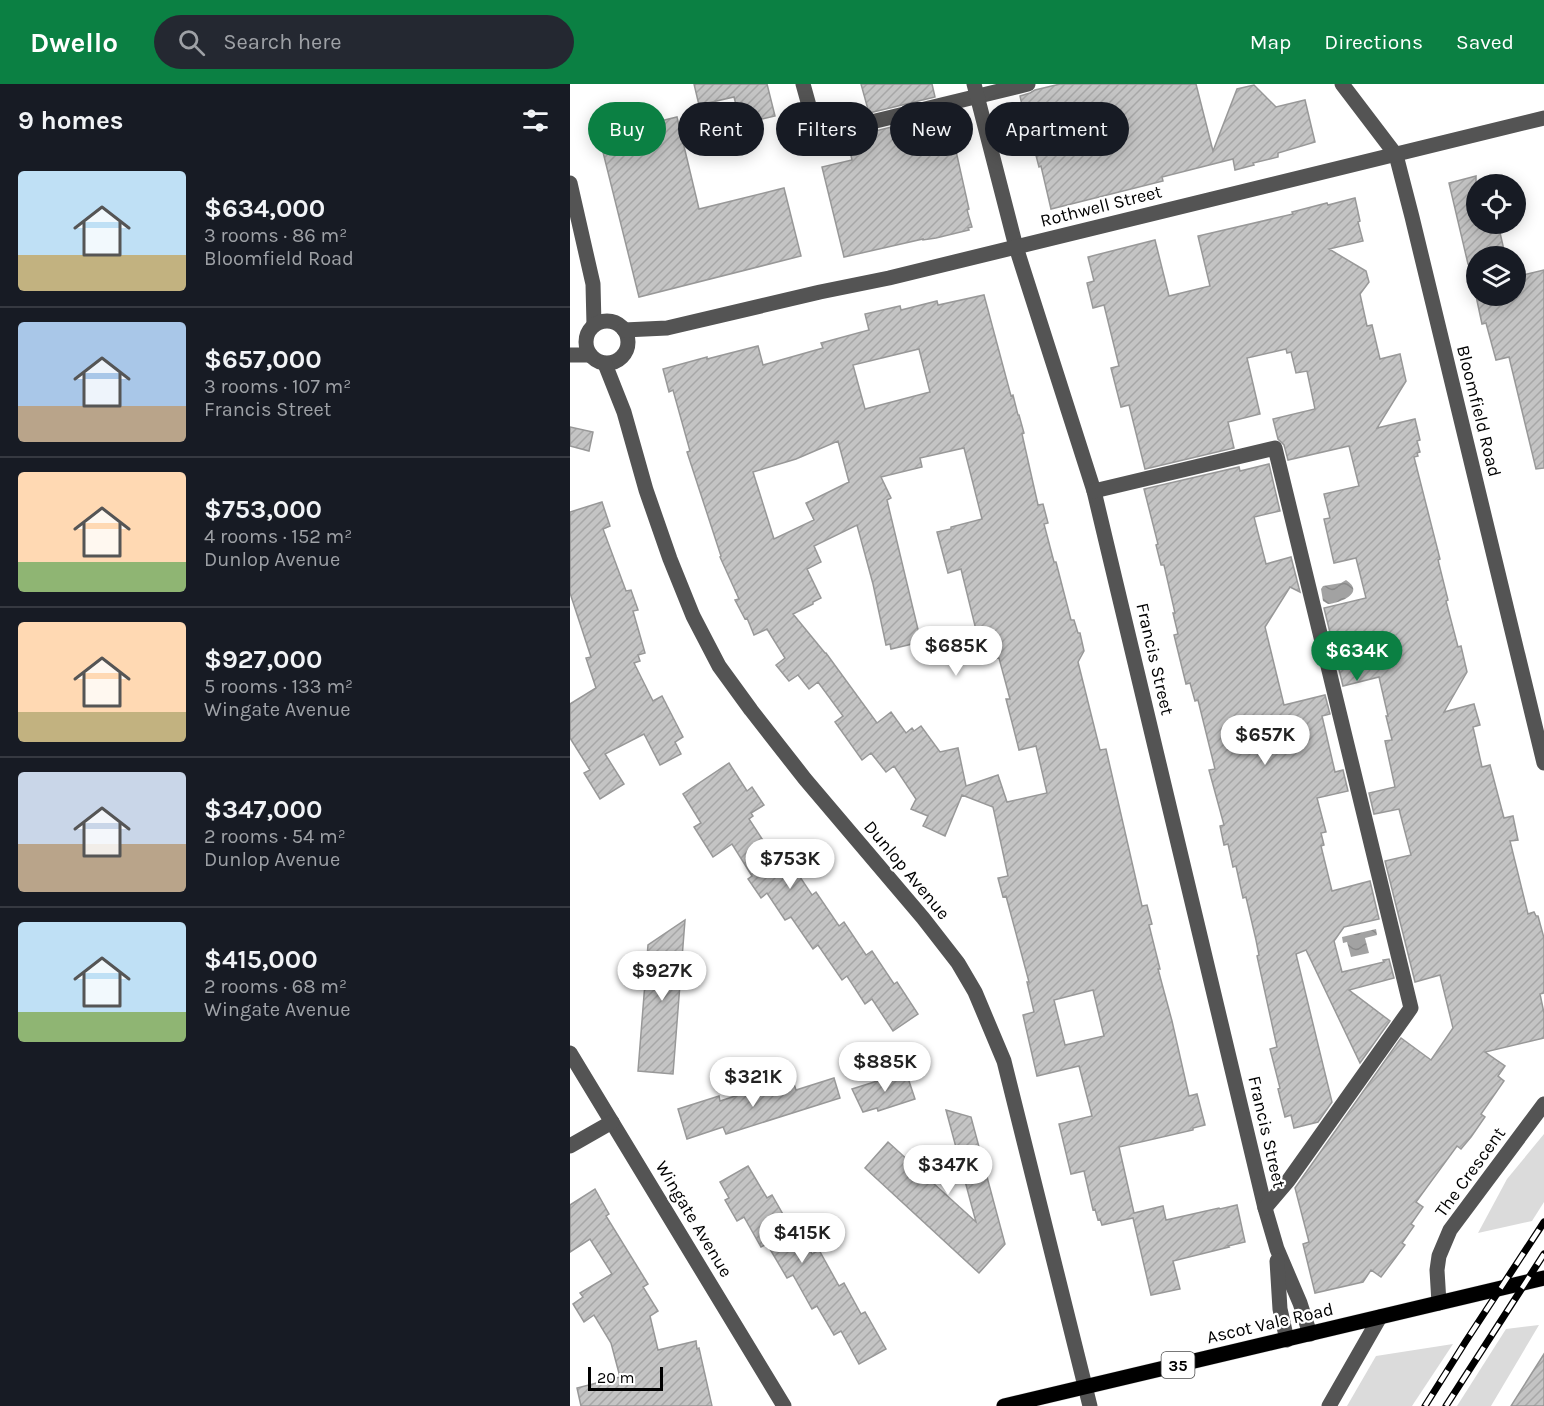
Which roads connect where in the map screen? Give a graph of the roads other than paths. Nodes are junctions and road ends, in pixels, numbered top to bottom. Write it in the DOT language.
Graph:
graph roads {
  1 [pos="803,84"];
  2 [pos="1028,84"];
  3 [pos="1342,84"];
  4 [pos="976,90"];
  5 [pos="1544,118"];
  6 [pos="1396,155"];
  7 [pos="570,183"];
  8 [pos="1016,247"];
  9 [pos="593,284"];
  10 [pos="611,321"];
  11 [pos="594,325"];
  12 [pos="667,328"];
  13 [pos="624,330"];
  14 [pos="585,339"];
  15 [pos="570,347"];
  16 [pos="570,355"];
  17 [pos="590,355"];
  18 [pos="618,357"];
  19 [pos="1094,491"];
  20 [pos="1544,763"];
  21 [pos="570,1053"];
  22 [pos="1544,1104"];
  23 [pos="612,1122"];
  24 [pos="570,1146"];
  25 [pos="1265,1208"];
  26 [pos="1276,1250"];
  27 [pos="1544,1278"];
  28 [pos="1439,1303"];
  29 [pos="1380,1317"];
  30 [pos="1310,1334"];
  31 [pos="1287,1340"];
  32 [pos="1085,1387"];
  33 [pos="784,1406"];
  34 [pos="1004,1406"];
  35 [pos="1090,1406"];
  36 [pos="1329,1406"];
  1 -- 4 [label="street"];
  2 -- 4 [label="street"];
  3 -- 6 [label="street, Bloomfield Road"];
  4 -- 8 [label="street, Francis Street"];
  5 -- 6 [label="street, Rothwell Street"];
  6 -- 8 [label="street, Rothwell Street"];
  6 -- 20 [label="street, Bloomfield Road"];
  7 -- 9 [label="street"];
  8 -- 12 [label="street, Rothwell Street"];
  8 -- 19 [label="street, Francis Street"];
  9 -- 10 [label="street"];
  9 -- 11 [label="street"];
  10 -- 11 [label="street"];
  10 -- 13 [label="street"];
  11 -- 14 [label="street"];
  12 -- 13 [label="street, Rothwell Street"];
  12 -- 18 [label="street, Rothwell Street"];
  13 -- 18 [label="street"];
  14 -- 15 [label="street"];
  14 -- 17 [label="street"];
  16 -- 17 [label="street"];
  17 -- 18 [label="street"];
  18 -- 32 [label="street, Dunlop Avenue"];
  19 -- 25 [label="street, Francis Street"];
  19 -- 25 [label="street"];
  21 -- 23 [label="street, Wingate Avenue"];
  22 -- 28 [label="street, The Crescent"];
  23 -- 24 [label="street"];
  23 -- 33 [label="street, Wingate Avenue"];
  25 -- 26 [label="street, Francis Street"];
  26 -- 30 [label="street, Francis Street"];
  26 -- 31 [label="street, Francis Street"];
  27 -- 28 [label="main road, Ascot Vale Road / 35"];
  28 -- 29 [label="main road, Ascot Vale Road / 35"];
  29 -- 30 [label="main road, Ascot Vale Road / 35"];
  29 -- 36 [label="street"];
  30 -- 31 [label="main road, Ascot Vale Road / 35"];
  31 -- 32 [label="main road, Ascot Vale Road / 35"];
  32 -- 34 [label="main road, Ascot Vale Road / 35"];
  32 -- 35 [label="street, Dunlop Avenue"];
}
